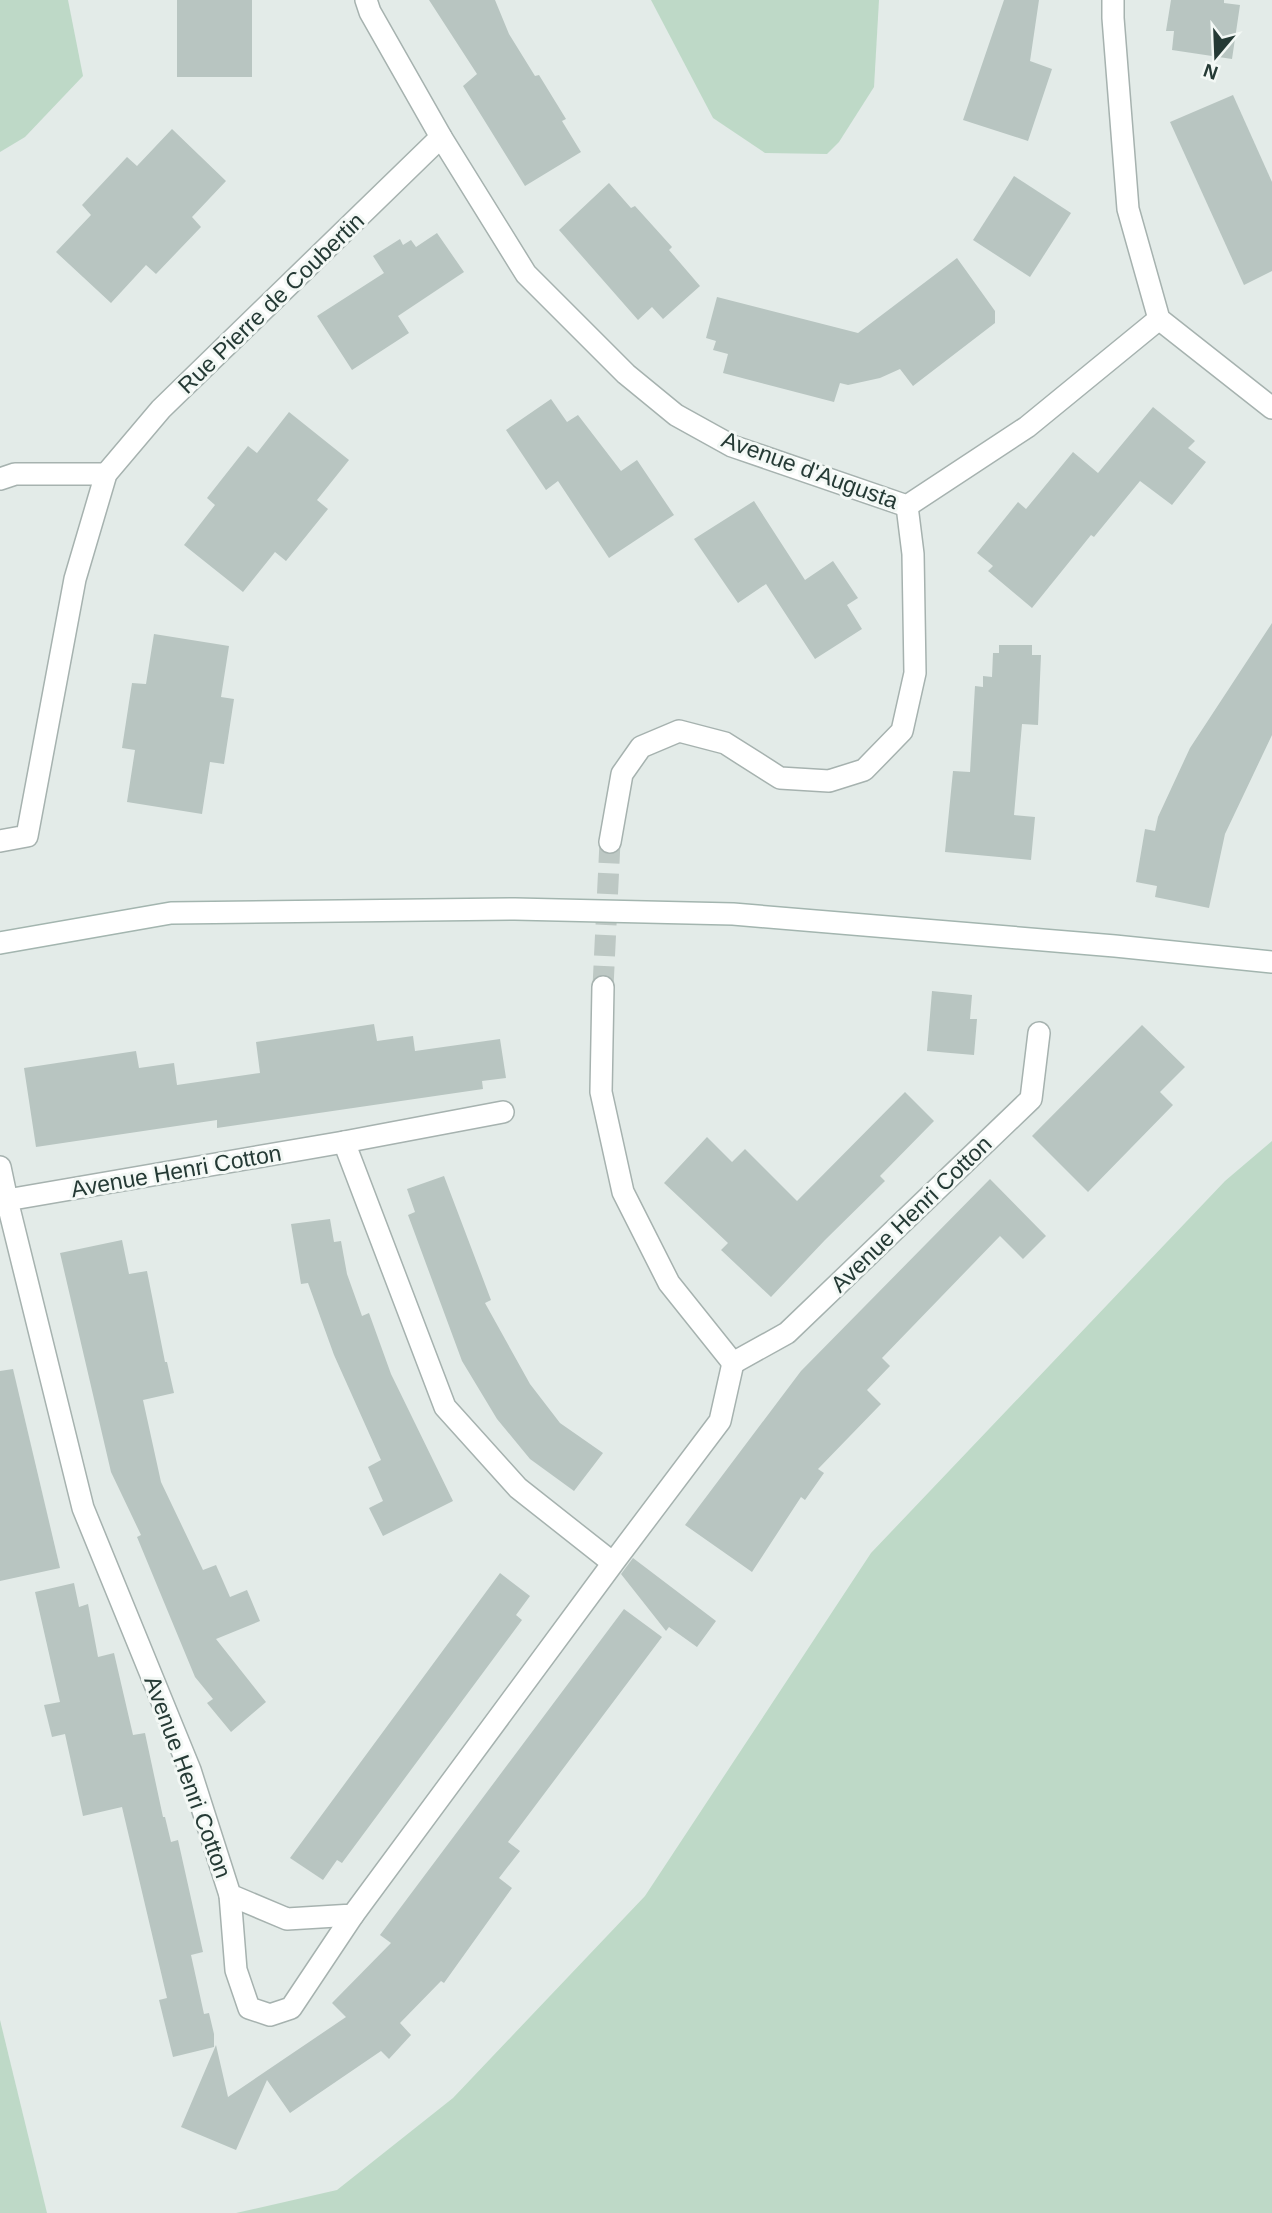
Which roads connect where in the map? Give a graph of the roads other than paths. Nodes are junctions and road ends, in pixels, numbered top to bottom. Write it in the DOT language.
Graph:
graph roads {
  1 [pos="366,0"];
  2 [pos="1114,0"];
  3 [pos="441,138"];
  4 [pos="1158,319"];
  5 [pos="1272,408"];
  6 [pos="106,474"];
  7 [pos="0,479"];
  8 [pos="907,506"];
  9 [pos="0,841"];
  10 [pos="610,842"];
  11 [pos="0,943"];
  12 [pos="1272,962"];
  13 [pos="603,987"];
  14 [pos="1039,1033"];
  15 [pos="503,1112"];
  16 [pos="344,1142"];
  17 [pos="0,1167"];
  18 [pos="7,1200"];
  19 [pos="733,1363"];
  20 [pos="613,1563"];
  21 [pos="230,1895"];
  22 [pos="354,1914"];
  1 -- 3 [label="street, Avenue d'Augusta"];
  2 -- 4 [label="street"];
  3 -- 6 [label="street, Rue Pierre de Coubertin"];
  3 -- 8 [label="street, Avenue d'Augusta"];
  4 -- 5 [label="street"];
  4 -- 8 [label="street, Avenue d'Augusta"];
  6 -- 7 [label="street"];
  6 -- 9 [label="street, Rue Pierre de Coubertin"];
  8 -- 10 [label="street"];
  11 -- 12 [label="street"];
  13 -- 19 [label="street"];
  14 -- 19 [label="street, Avenue Henri Cotton"];
  15 -- 16 [label="street, Avenue Henri Cotton"];
  16 -- 18 [label="street, Avenue Henri Cotton"];
  16 -- 20 [label="street"];
  17 -- 18 [label="street, Avenue Henri Cotton"];
  18 -- 21 [label="street, Avenue Henri Cotton"];
  19 -- 20 [label="street"];
  20 -- 22 [label="street"];
  21 -- 22 [label="street, Avenue Henri Cotton"];
  21 -- 22 [label="street"];
}
